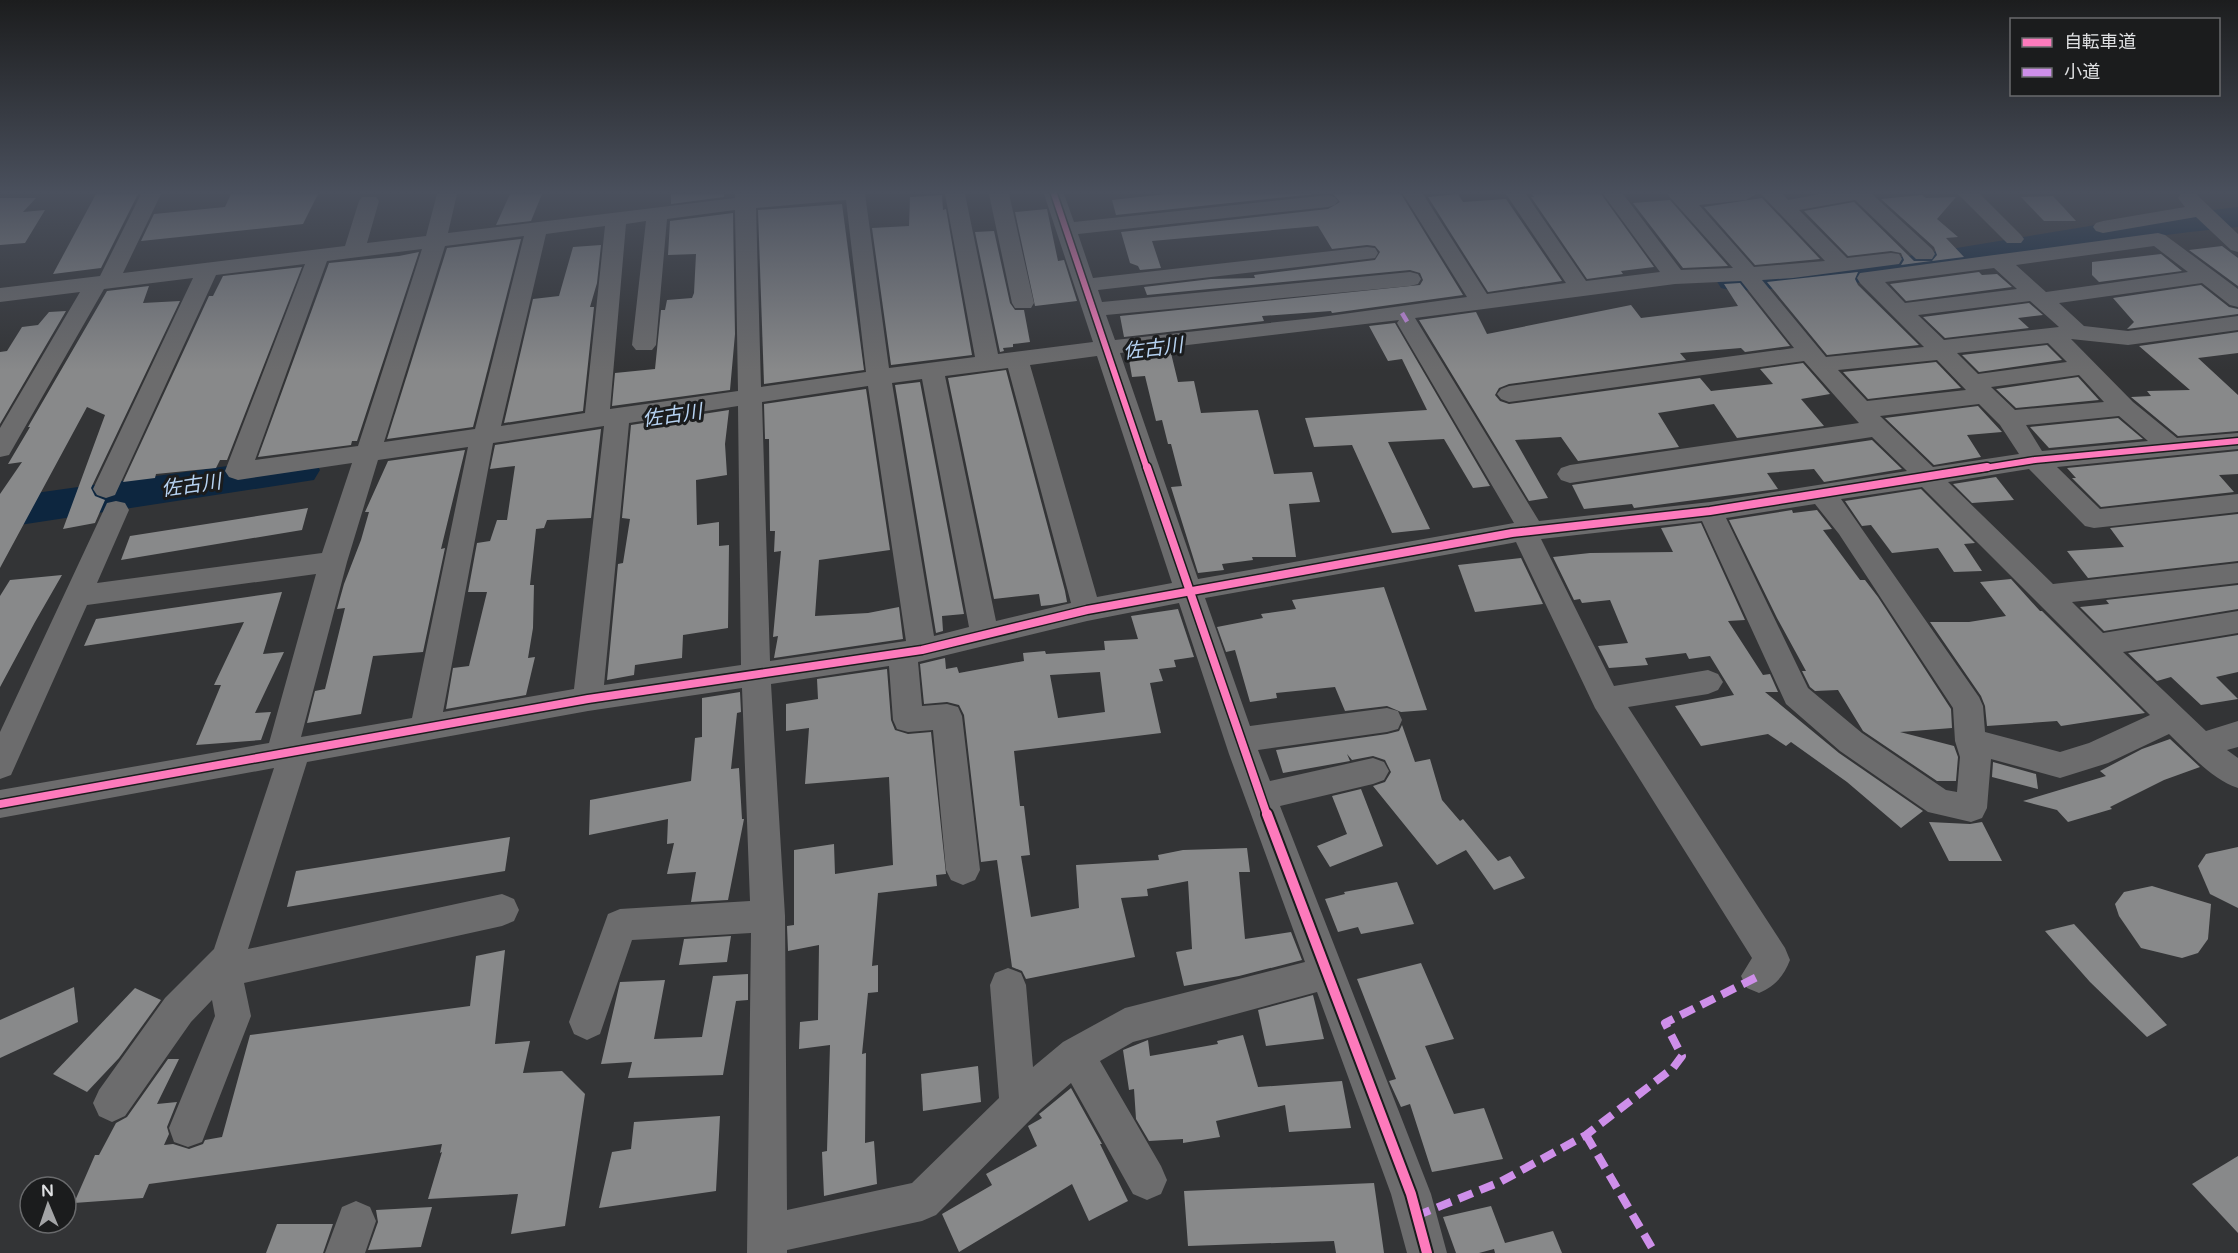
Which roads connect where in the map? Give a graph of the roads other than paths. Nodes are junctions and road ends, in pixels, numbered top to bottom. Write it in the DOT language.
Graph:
graph roads {
  1 [pos="119,252"];
  2 [pos="333,252"];
  3 [pos="432,252"];
  4 [pos="531,252"];
  5 [pos="615,252"];
  6 [pos="653,252"];
  7 [pos="746,252"];
  8 [pos="862,252"];
  9 [pos="967,252"];
  10 [pos="1012,252"];
  11 [pos="1074,252"];
  12 [pos="1448,252"];
  13 [pos="1556,252"];
  14 [pos="1657,252"];
  15 [pos="1730,252"];
  16 [pos="1829,252"];
  17 [pos="1933,252"];
  18 [pos="2038,252"];
  19 [pos="2176,252"];
  20 [pos="320,254"];
  21 [pos="1367,254"];
  22 [pos="1924,254"];
  23 [pos="1999,261"];
  24 [pos="1842,266"];
  25 [pos="208,268"];
  26 [pos="2206,276"];
  27 [pos="1675,277"];
  28 [pos="1410,279"];
  29 [pos="1750,279"];
  30 [pos="103,282"];
  31 [pos="1085,285"];
  32 [pos="1580,288"];
  33 [pos="0,295"];
  34 [pos="2038,296"];
  35 [pos="2238,300"];
  36 [pos="1023,303"];
  37 [pos="1482,308"];
  38 [pos="1093,310"];
  39 [pos="1901,310"];
  40 [pos="1408,323"];
  41 [pos="2238,323"];
  42 [pos="2065,333"];
  43 [pos="644,345"];
  44 [pos="1942,350"];
  45 [pos="1106,352"];
  46 [pos="1815,359"];
  47 [pos="988,363"];
  48 [pos="1018,364"];
  49 [pos="2087,367"];
  50 [pos="933,375"];
  51 [pos="880,381"];
  52 [pos="1979,388"];
  53 [pos="1509,394"];
  54 [pos="748,399"];
  55 [pos="2124,408"];
  56 [pos="1870,419"];
  57 [pos="611,420"];
  58 [pos="2009,420"];
  59 [pos="483,440"];
  60 [pos="2238,441"];
  61 [pos="2169,445"];
  62 [pos="0,449"];
  63 [pos="367,458"];
  64 [pos="2034,460"];
  65 [pos="1570,474"];
  66 [pos="1926,476"];
  67 [pos="1821,493"];
  68 [pos="2238,503"];
  69 [pos="1710,511"];
  70 [pos="1527,530"];
  71 [pos="333,562"];
  72 [pos="2238,573"];
  73 [pos="1187,591"];
  74 [pos="2046,595"];
  75 [pos="77,596"];
  76 [pos="1087,610"];
  77 [pos="2238,622"];
  78 [pos="985,636"];
  79 [pos="2097,645"];
  80 [pos="912,651"];
  81 [pos="756,675"];
  82 [pos="1708,682"];
  83 [pos="588,699"];
  84 [pos="1606,699"];
  85 [pos="2174,718"];
  86 [pos="1387,720"];
  87 [pos="425,729"];
  88 [pos="2238,734"];
  89 [pos="1240,740"];
  90 [pos="1970,741"];
  91 [pos="2201,745"];
  92 [pos="287,755"];
  93 [pos="0,766"];
  94 [pos="1373,771"];
  95 [pos="2238,775"];
  96 [pos="1261,797"];
  97 [pos="0,804"];
  98 [pos="963,870"];
  99 [pos="502,910"];
  100 [pos="768,916"];
  101 [pos="226,965"];
  102 [pos="1327,973"];
  103 [pos="1759,976"];
  104 [pos="1008,985"];
  105 [pos="586,1022"];
  106 [pos="1076,1055"];
  107 [pos="112,1102"];
  108 [pos="1018,1105"];
  109 [pos="188,1128"];
  110 [pos="1146,1180"];
  111 [pos="767,1244"];
  112 [pos="1428,1253"];
  1 -- 30 [label="street"];
  2 -- 20 [label="street"];
  3 -- 63 [label="street"];
  4 -- 59 [label="street"];
  5 -- 57 [label="street"];
  6 -- 43 [label="street"];
  7 -- 54 [label="street"];
  8 -- 51 [label="street"];
  9 -- 47 [label="street"];
  10 -- 36 [label="street"];
  11 -- 31 [label="street"];
  12 -- 37 [label="street"];
  13 -- 32 [label="street"];
  14 -- 27 [label="street"];
  15 -- 29 [label="street"];
  16 -- 24 [label="street"];
  17 -- 22 [label="street"];
  18 -- 23 [label="street"];
  19 -- 26 [label="street"];
  20 -- 25 [label="street"];
  20 -- 63 [label="street"];
  21 -- 31 [label="street"];
  22 -- 24 [label="street"];
  23 -- 34 [label="street"];
  23 -- 39 [label="street"];
  24 -- 29 [label="street"];
  25 -- 30 [label="street"];
  25 -- 75 [label="street"];
  26 -- 34 [label="street"];
  26 -- 35 [label="street"];
  27 -- 29 [label="street"];
  27 -- 32 [label="street"];
  28 -- 38 [label="street"];
  29 -- 37 [label="street"];
  29 -- 46 [label="street"];
  30 -- 33 [label="street"];
  30 -- 62 [label="street"];
  31 -- 38 [label="street"];
  32 -- 37 [label="street"];
  34 -- 39 [label="street"];
  34 -- 42 [label="street"];
  37 -- 45 [label="street"];
  38 -- 45 [label="street"];
  39 -- 44 [label="street"];
  40 -- 70 [label="street"];
  41 -- 42 [label="street"];
  42 -- 44 [label="street"];
  42 -- 49 [label="street"];
  44 -- 46 [label="street"];
  44 -- 52 [label="street"];
  45 -- 48 [label="street"];
  45 -- 73 [label="street"];
  46 -- 53 [label="street"];
  46 -- 56 [label="street"];
  47 -- 48 [label="street"];
  47 -- 50 [label="street"];
  48 -- 76 [label="street"];
  49 -- 52 [label="street"];
  49 -- 55 [label="street"];
  50 -- 51 [label="street"];
  50 -- 78 [label="street"];
  51 -- 54 [label="street"];
  51 -- 80 [label="street"];
  52 -- 56 [label="street"];
  52 -- 58 [label="street"];
  54 -- 57 [label="street"];
  54 -- 81 [label="street"];
  55 -- 58 [label="street"];
  55 -- 61 [label="street"];
  56 -- 65 [label="street"];
  56 -- 66 [label="street"];
  57 -- 59 [label="street"];
  57 -- 83 [label="street"];
  58 -- 64 [label="street"];
  59 -- 63 [label="street"];
  59 -- 87 [label="street"];
  60 -- 61 [label="street"];
  61 -- 64 [label="street"];
  63 -- 71 [label="street"];
  64 -- 66 [label="street"];
  64 -- 68 [label="street"];
  66 -- 67 [label="street"];
  66 -- 74 [label="street"];
  67 -- 69 [label="street"];
  67 -- 90 [label="street"];
  69 -- 70 [label="street"];
  69 -- 90 [label="street"];
  70 -- 73 [label="street"];
  70 -- 84 [label="street"];
  71 -- 75 [label="street"];
  71 -- 92 [label="street"];
  72 -- 74 [label="street"];
  73 -- 76 [label="street"];
  73 -- 89 [label="street"];
  74 -- 79 [label="street"];
  75 -- 93 [label="street"];
  76 -- 78 [label="street"];
  77 -- 79 [label="street"];
  78 -- 80 [label="street"];
  79 -- 85 [label="street"];
  80 -- 81 [label="street"];
  80 -- 98 [label="street"];
  81 -- 83 [label="street"];
  81 -- 100 [label="street"];
  82 -- 84 [label="street"];
  83 -- 87 [label="street"];
  84 -- 103 [label="street"];
  85 -- 90 [label="street"];
  85 -- 91 [label="street"];
  86 -- 89 [label="street"];
  87 -- 92 [label="street"];
  88 -- 91 [label="street"];
  89 -- 96 [label="street"];
  91 -- 95 [label="street"];
  92 -- 97 [label="street"];
  92 -- 101 [label="street"];
  94 -- 96 [label="street"];
  96 -- 102 [label="street"];
  99 -- 101 [label="street"];
  100 -- 105 [label="street"];
  100 -- 111 [label="street"];
  101 -- 107 [label="street"];
  101 -- 109 [label="street"];
  102 -- 106 [label="street"];
  102 -- 112 [label="street"];
  104 -- 108 [label="street"];
  106 -- 108 [label="street"];
  106 -- 110 [label="street"];
  108 -- 111 [label="street"];
}
